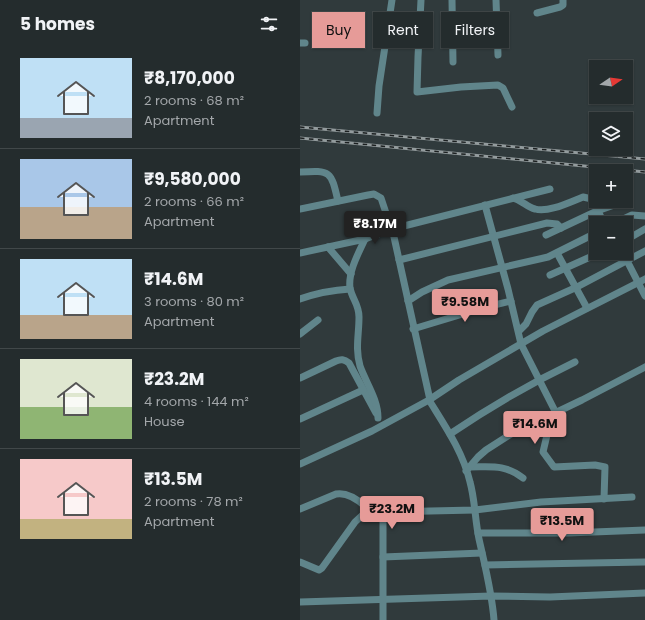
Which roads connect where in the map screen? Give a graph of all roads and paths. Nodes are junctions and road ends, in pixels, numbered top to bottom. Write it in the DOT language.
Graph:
graph roads {
  1 [pos="392,0"];
  2 [pos="422,0"];
  3 [pos="452,0"];
  4 [pos="496,0"];
  5 [pos="564,0"];
  6 [pos="537,13"];
  7 [pos="498,55"];
  8 [pos="453,62"];
  9 [pos="512,107"];
  10 [pos="377,113"];
  11 [pos="300,172"];
  12 [pos="550,189"];
  13 [pos="512,198"];
  14 [pos="338,201"];
  15 [pos="485,205"];
  16 [pos="606,208"];
  17 [pos="300,209"];
  18 [pos="597,211"];
  19 [pos="600,216"];
  20 [pos="630,216"];
  21 [pos="645,216"];
  22 [pos="561,228"];
  23 [pos="392,229"];
  24 [pos="645,229"];
  25 [pos="546,235"];
  26 [pos="494,236"];
  27 [pos="633,236"];
  28 [pos="589,237"];
  29 [pos="364,239"];
  30 [pos="328,247"];
  31 [pos="645,251"];
  32 [pos="300,253"];
  33 [pos="557,253"];
  34 [pos="633,257"];
  35 [pos="589,258"];
  36 [pos="399,260"];
  37 [pos="627,260"];
  38 [pos="502,267"];
  39 [pos="565,269"];
  40 [pos="351,274"];
  41 [pos="550,275"];
  42 [pos="642,280"];
  43 [pos="577,287"];
  44 [pos="350,289"];
  45 [pos="645,296"];
  46 [pos="300,299"];
  47 [pos="408,301"];
  48 [pos="511,301"];
  49 [pos="587,308"];
  50 [pos="318,320"];
  51 [pos="413,329"];
  52 [pos="519,331"];
  53 [pos="300,334"];
  54 [pos="522,344"];
  55 [pos="575,362"];
  56 [pos="645,367"];
  57 [pos="300,378"];
  58 [pos="539,379"];
  59 [pos="363,390"];
  60 [pos="429,400"];
  61 [pos="556,413"];
  62 [pos="378,418"];
  63 [pos="300,419"];
  64 [pos="382,426"];
  65 [pos="450,434"];
  66 [pos="300,464"];
  67 [pos="468,469"];
  68 [pos="523,478"];
  69 [pos="632,497"];
  70 [pos="604,499"];
  71 [pos="300,508"];
  72 [pos="368,510"];
  73 [pos="474,510"];
  74 [pos="383,517"];
  75 [pos="645,530"];
  76 [pos="478,533"];
  77 [pos="482,553"];
  78 [pos="383,557"];
  79 [pos="300,562"];
  80 [pos="645,562"];
  81 [pos="485,565"];
  82 [pos="645,593"];
  83 [pos="491,596"];
  84 [pos="384,599"];
  85 [pos="300,602"];
  86 [pos="383,620"];
  87 [pos="494,620"];
  1 -- 10 [label="street"];
  2 -- 9 [label="street"];
  3 -- 8 [label="street"];
  4 -- 7 [label="street"];
  5 -- 6 [label="street"];
  11 -- 14 [label="street"];
  12 -- 13 [label="street"];
  13 -- 15 [label="street"];
  13 -- 18 [label="street"];
  14 -- 17 [label="street"];
  14 -- 23 [label="street"];
  15 -- 23 [label="street"];
  15 -- 26 [label="street"];
  16 -- 18 [label="street"];
  18 -- 19 [label="street"];
  18 -- 22 [label="street"];
  20 -- 21 [label="street"];
  22 -- 25 [label="street"];
  22 -- 26 [label="street"];
  23 -- 29 [label="street"];
  23 -- 36 [label="street"];
  24 -- 27 [label="street"];
  26 -- 36 [label="street"];
  26 -- 38 [label="street"];
  28 -- 33 [label="street"];
  29 -- 30 [label="street"];
  29 -- 40 [label="street"];
  30 -- 32 [label="street"];
  30 -- 40 [label="street"];
  31 -- 34 [label="street"];
  33 -- 38 [label="street"];
  33 -- 39 [label="street"];
  35 -- 39 [label="street"];
  36 -- 47 [label="street"];
  37 -- 42 [label="street"];
  37 -- 43 [label="street"];
  38 -- 47 [label="street"];
  38 -- 48 [label="street"];
  39 -- 41 [label="street"];
  39 -- 43 [label="street"];
  40 -- 44 [label="street"];
  42 -- 45 [label="street"];
  42 -- 49 [label="street"];
  43 -- 49 [label="street"];
  43 -- 52 [label="street"];
  44 -- 46 [label="street"];
  44 -- 62 [label="street"];
  47 -- 51 [label="street"];
  48 -- 51 [label="street"];
  48 -- 52 [label="street"];
  49 -- 54 [label="street"];
  50 -- 53 [label="street"];
  51 -- 60 [label="street"];
  52 -- 54 [label="street"];
  54 -- 58 [label="street"];
  54 -- 60 [label="street"];
  55 -- 58 [label="street"];
  56 -- 61 [label="street"];
  57 -- 59 [label="street"];
  58 -- 61 [label="street"];
  58 -- 65 [label="street"];
  59 -- 62 [label="street"];
  59 -- 63 [label="street"];
  60 -- 64 [label="street"];
  60 -- 65 [label="street"];
  61 -- 67 [label="street"];
  61 -- 70 [label="street"];
  62 -- 64 [label="street"];
  64 -- 66 [label="street"];
  65 -- 67 [label="street"];
  67 -- 68 [label="street"];
  67 -- 73 [label="street"];
  69 -- 70 [label="street"];
  70 -- 73 [label="street"];
  71 -- 72 [label="street"];
  72 -- 74 [label="street"];
  72 -- 79 [label="street"];
  73 -- 74 [label="street"];
  73 -- 76 [label="street"];
  74 -- 78 [label="street"];
  75 -- 76 [label="street"];
  76 -- 77 [label="street"];
  77 -- 78 [label="street"];
  77 -- 81 [label="street"];
  78 -- 84 [label="street"];
  80 -- 81 [label="street"];
  81 -- 83 [label="street"];
  82 -- 83 [label="street"];
  83 -- 84 [label="street"];
  83 -- 87 [label="street"];
  84 -- 85 [label="street"];
  84 -- 86 [label="street"];
}
